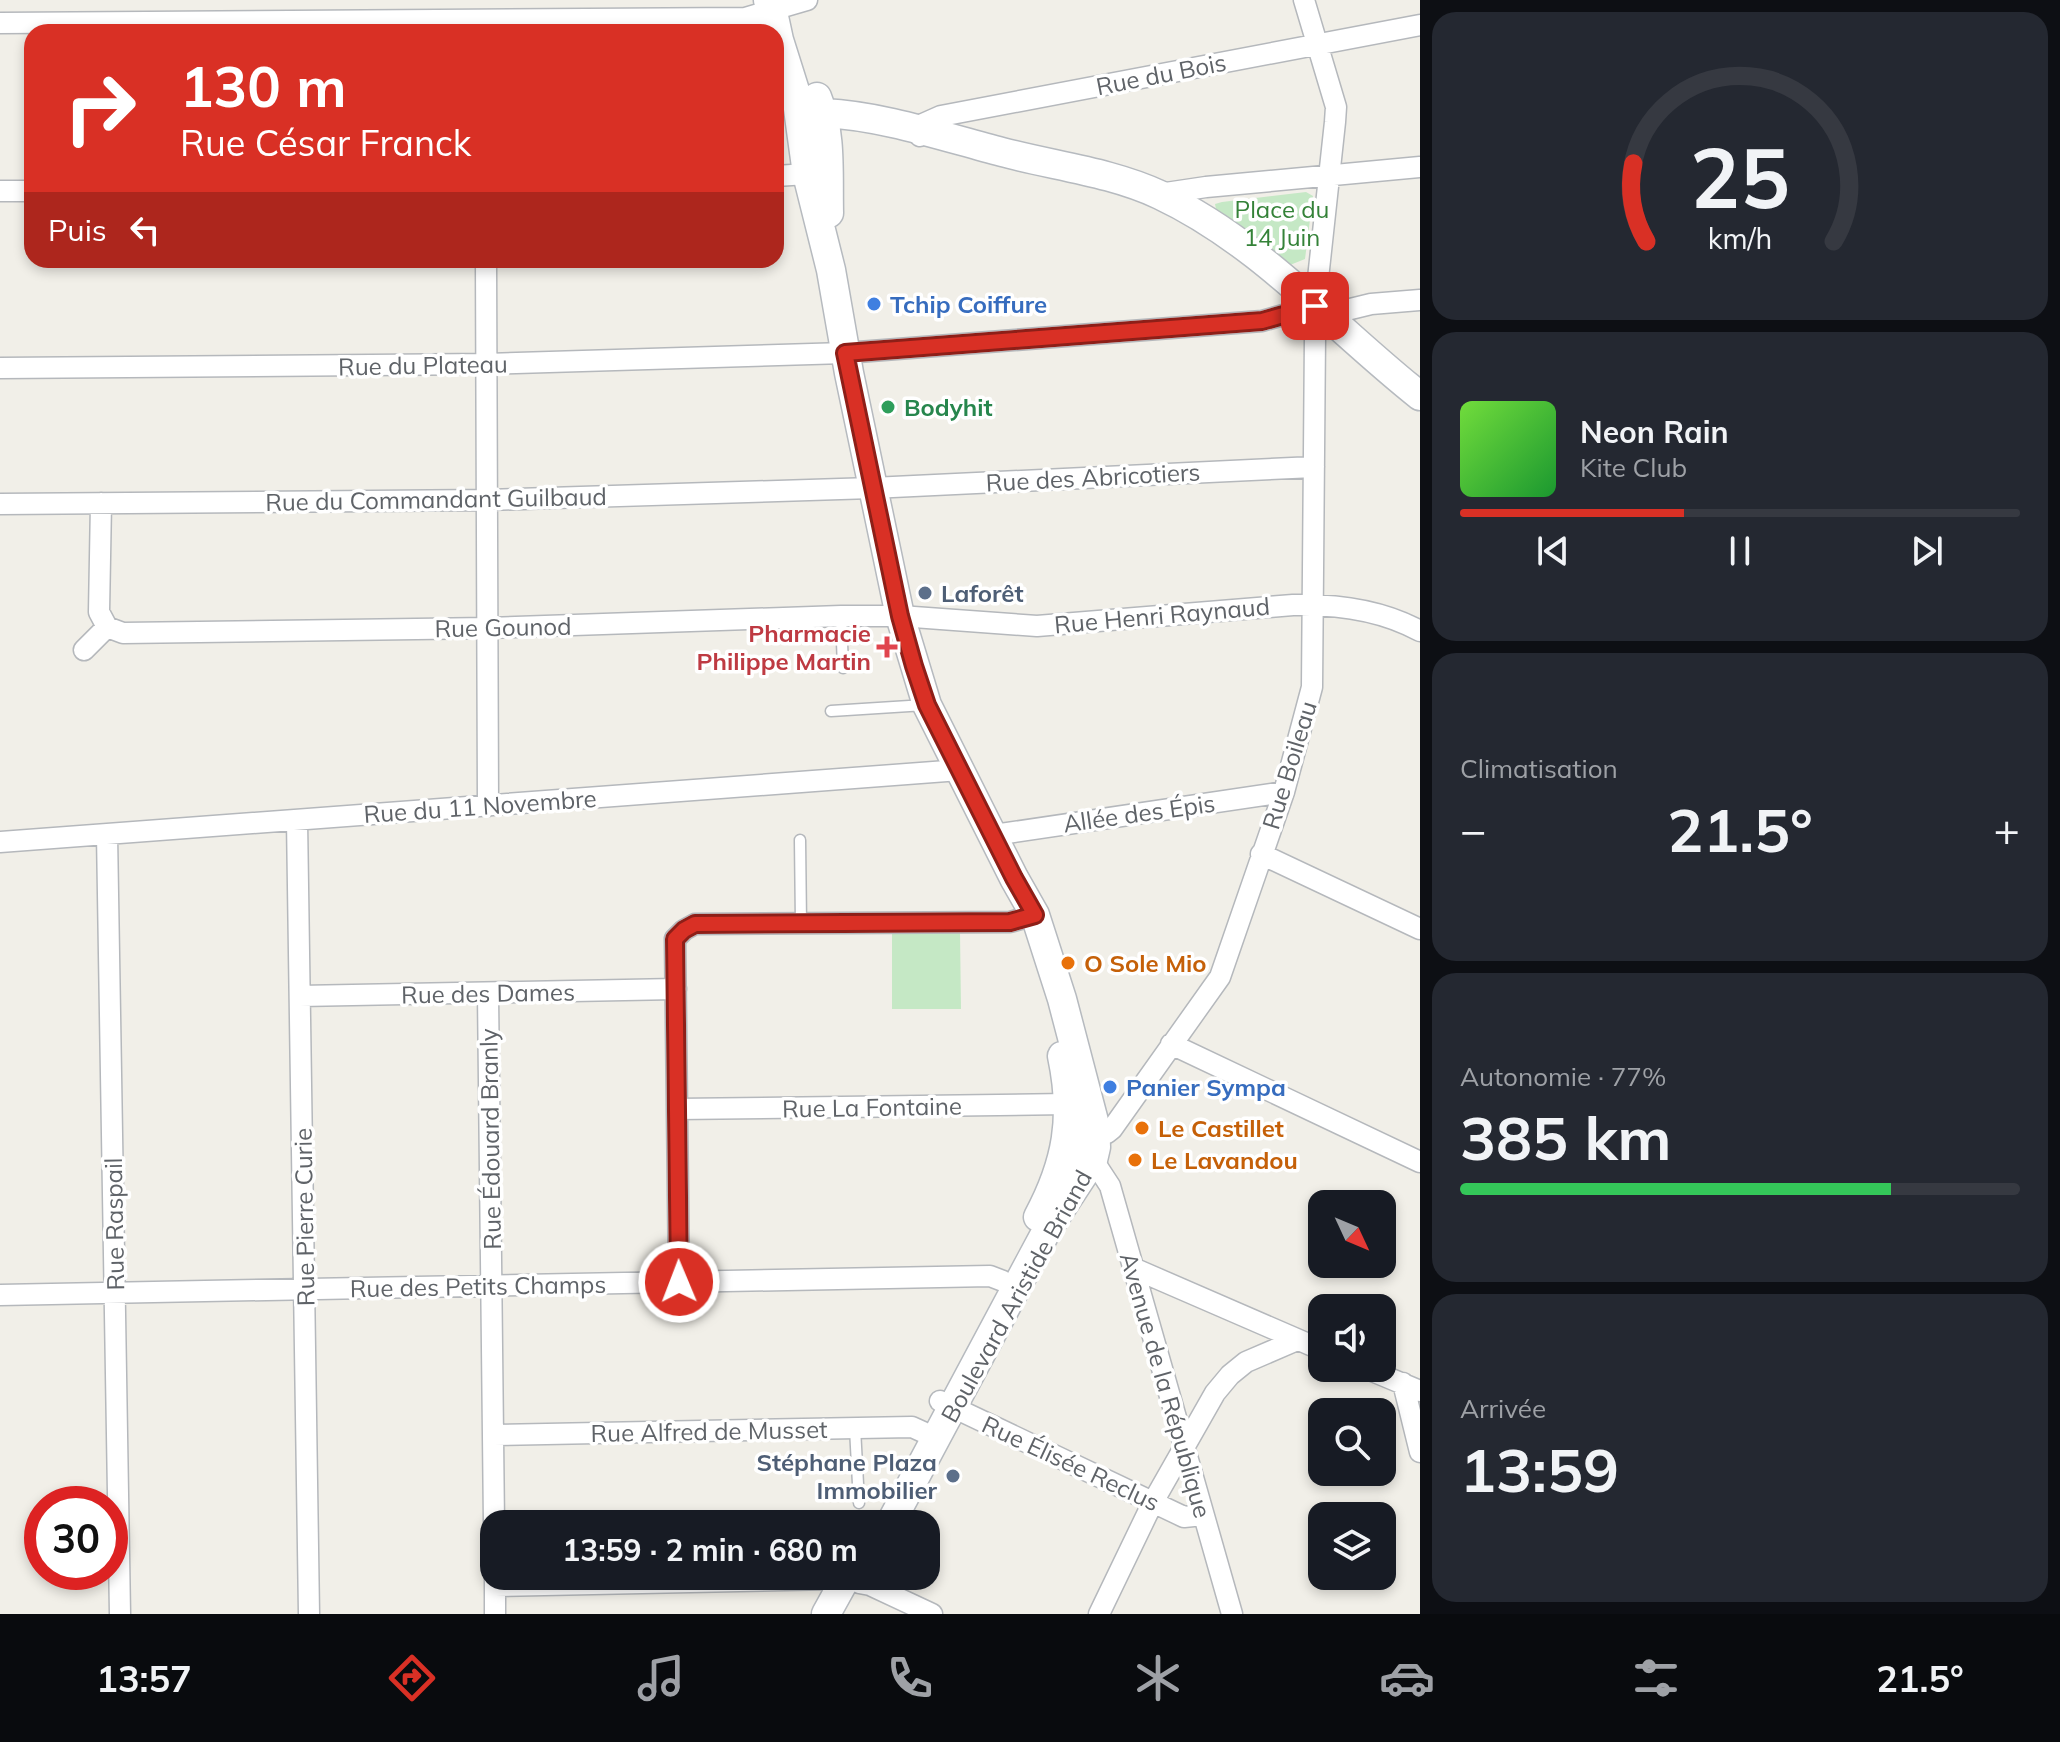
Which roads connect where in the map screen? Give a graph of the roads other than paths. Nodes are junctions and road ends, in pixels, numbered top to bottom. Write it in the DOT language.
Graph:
graph roads {
  1 [pos="807,0"];
  2 [pos="1304,0"];
  3 [pos="770,6"];
  4 [pos="0,23"];
  5 [pos="83,24"];
  6 [pos="470,24"];
  7 [pos="1420,25"];
  8 [pos="1317,44"];
  9 [pos="784,56"];
  10 [pos="920,137"];
  11 [pos="816,139"];
  12 [pos="1420,167"];
  13 [pos="784,169"];
  14 [pos="1328,177"];
  15 [pos="0,191"];
  16 [pos="24,191"];
  17 [pos="1159,194"];
  18 [pos="486,268"];
  19 [pos="831,270"];
  20 [pos="1420,300"];
  21 [pos="1320,310"];
  22 [pos="845,353"];
  23 [pos="487,364"];
  24 [pos="0,368"];
  25 [pos="1420,396"];
  26 [pos="1314,467"];
  27 [pos="872,488"];
  28 [pos="488,500"];
  29 [pos="101,503"];
  30 [pos="0,504"];
  31 [pos="1314,604"];
  32 [pos="841,616"];
  33 [pos="900,616"];
  34 [pos="107,627"];
  35 [pos="488,628"];
  36 [pos="1420,631"];
  37 [pos="84,650"];
  38 [pos="843,668"];
  39 [pos="927,705"];
  40 [pos="831,711"];
  41 [pos="960,770"];
  42 [pos="1284,792"];
  43 [pos="488,806"];
  44 [pos="297,820"];
  45 [pos="107,834"];
  46 [pos="994,835"];
  47 [pos="800,840"];
  48 [pos="0,842"];
  49 [pos="1261,854"];
  50 [pos="1029,917"];
  51 [pos="801,924"];
  52 [pos="1420,929"];
  53 [pos="676,989"];
  54 [pos="488,994"];
  55 [pos="300,996"];
  56 [pos="1171,1044"];
  57 [pos="1068,1104"];
  58 [pos="677,1109"];
  59 [pos="1067,1141"];
  60 [pos="1094,1148"];
  61 [pos="1420,1162"];
  62 [pos="1133,1268"];
  63 [pos="1003,1281"];
  64 [pos="679,1282"];
  65 [pos="491,1286"];
  66 [pos="305,1289"];
  67 [pos="115,1293"];
  68 [pos="0,1295"];
  69 [pos="1297,1340"];
  70 [pos="1308,1344"];
  71 [pos="980,1356"];
  72 [pos="1412,1387"];
  73 [pos="947,1404"];
  74 [pos="855,1428"];
  75 [pos="923,1432"];
  76 [pos="494,1435"];
  77 [pos="1183,1446"];
  78 [pos="1420,1452"];
  79 [pos="1153,1502"];
  80 [pos="494,1510"];
  81 [pos="866,1510"];
  82 [pos="868,1510"];
  83 [pos="897,1510"];
  84 [pos="1203,1515"];
  85 [pos="495,1590"];
  86 [pos="845,1590"];
  87 [pos="850,1590"];
  88 [pos="881,1590"];
  89 [pos="120,1614"];
  90 [pos="309,1614"];
  91 [pos="495,1614"];
  92 [pos="826,1614"];
  93 [pos="842,1614"];
  94 [pos="932,1614"];
  95 [pos="1099,1614"];
  96 [pos="1232,1614"];
  1 -- 3 [label="street"];
  2 -- 8 [label="street, Rue Boileau"];
  3 -- 6 [label="street"];
  3 -- 11 [label="main road, Boulevard Aristide Briand"];
  4 -- 5 [label="street"];
  7 -- 8 [label="street, Rue du Bois"];
  8 -- 10 [label="street, Rue du Bois"];
  8 -- 14 [label="street, Rue Boileau"];
  9 -- 11 [label="main road"];
  10 -- 11 [label="main road"];
  10 -- 17 [label="main road"];
  11 -- 13 [label="street"];
  11 -- 19 [label="main road, Boulevard Aristide Briand"];
  11 -- 19 [label="main road, Boulevard Aristide Briand"];
  12 -- 14 [label="street"];
  14 -- 17 [label="street"];
  14 -- 21 [label="street, Rue Boileau"];
  15 -- 16 [label="street"];
  17 -- 21 [label="main road"];
  18 -- 23 [label="street"];
  19 -- 22 [label="main road, Boulevard Aristide Briand"];
  20 -- 21 [label="street, Rue du Plateau"];
  21 -- 22 [label="street, Rue du Plateau"];
  21 -- 25 [label="main road"];
  21 -- 26 [label="street, Rue Boileau"];
  22 -- 23 [label="street, Rue du Plateau"];
  22 -- 27 [label="main road, Boulevard Aristide Briand"];
  23 -- 24 [label="street, Rue du Plateau"];
  23 -- 28 [label="street"];
  26 -- 27 [label="street, Rue des Abricotiers"];
  26 -- 31 [label="street, Rue Boileau"];
  27 -- 28 [label="street, Rue du Commandant Guilbaud"];
  27 -- 33 [label="main road, Boulevard Aristide Briand"];
  28 -- 29 [label="street, Rue du Commandant Guilbaud"];
  28 -- 35 [label="street"];
  29 -- 30 [label="street, Rue du Commandant Guilbaud"];
  29 -- 34 [label="street"];
  31 -- 33 [label="street, Rue Henri Raynaud"];
  31 -- 36 [label="street, Rue Henri Raynaud"];
  31 -- 42 [label="street, Rue Boileau"];
  32 -- 33 [label="street, Rue Gounod"];
  32 -- 35 [label="street, Rue Gounod"];
  32 -- 38 [label="lane"];
  33 -- 39 [label="main road, Boulevard Aristide Briand"];
  34 -- 35 [label="street, Rue Gounod"];
  34 -- 37 [label="street"];
  35 -- 43 [label="street"];
  39 -- 40 [label="lane"];
  39 -- 41 [label="main road, Boulevard Aristide Briand"];
  41 -- 43 [label="street, Rue du 11 Novembre"];
  41 -- 46 [label="main road, Boulevard Aristide Briand"];
  42 -- 46 [label="street, Allée des Épis"];
  42 -- 49 [label="street, Rue Boileau"];
  43 -- 44 [label="street, Rue du 11 Novembre"];
  44 -- 45 [label="street, Rue du 11 Novembre"];
  44 -- 55 [label="street, Rue Pierre Curie"];
  45 -- 48 [label="street, Rue du 11 Novembre"];
  45 -- 67 [label="street, Rue Raspail"];
  46 -- 50 [label="main road, Boulevard Aristide Briand"];
  47 -- 51 [label="lane"];
  49 -- 52 [label="street"];
  49 -- 56 [label="street, Rue Boileau"];
  50 -- 51 [label="street"];
  50 -- 57 [label="main road, Boulevard Aristide Briand"];
  50 -- 60 [label="main road, Boulevard Aristide Briand"];
  51 -- 53 [label="street"];
  53 -- 54 [label="street, Rue des Dames"];
  53 -- 58 [label="street"];
  54 -- 55 [label="street, Rue des Dames"];
  54 -- 65 [label="street, Rue Édouard Branly"];
  55 -- 66 [label="street, Rue Pierre Curie"];
  56 -- 60 [label="street, Rue Boileau"];
  56 -- 61 [label="street"];
  57 -- 58 [label="street, Rue La Fontaine"];
  57 -- 59 [label="main road, Boulevard Aristide Briand"];
  58 -- 64 [label="street"];
  59 -- 60 [label="street"];
  59 -- 63 [label="main road, Boulevard Aristide Briand"];
  60 -- 62 [label="street, Avenue de la République"];
  60 -- 71 [label="main road, Boulevard Aristide Briand"];
  62 -- 69 [label="street"];
  62 -- 77 [label="street, Avenue de la République"];
  63 -- 64 [label="street, Rue des Petits Champs"];
  63 -- 71 [label="main road"];
  63 -- 73 [label="main road, Boulevard Aristide Briand"];
  64 -- 65 [label="street, Rue des Petits Champs"];
  65 -- 66 [label="street, Rue des Petits Champs"];
  65 -- 76 [label="street, Rue Édouard Branly"];
  66 -- 67 [label="street, Rue des Petits Champs"];
  66 -- 90 [label="street, Rue Pierre Curie"];
  67 -- 68 [label="street, Rue des Petits Champs"];
  67 -- 89 [label="street, Rue Raspail"];
  69 -- 70 [label="street"];
  69 -- 77 [label="street"];
  71 -- 73 [label="main road, Boulevard Aristide Briand"];
  72 -- 78 [label="street"];
  73 -- 75 [label="main road, Boulevard Aristide Briand"];
  73 -- 79 [label="street, Rue Élisée Reclus"];
  73 -- 83 [label="main road, Boulevard Aristide Briand"];
  74 -- 75 [label="street, Rue Alfred de Musset"];
  74 -- 76 [label="street, Rue Alfred de Musset"];
  74 -- 81 [label="lane"];
  75 -- 82 [label="main road, Boulevard Aristide Briand"];
  76 -- 80 [label="street, Rue Édouard Branly"];
  77 -- 79 [label="street"];
  77 -- 84 [label="street, Avenue de la République"];
  79 -- 84 [label="street, Rue Élisée Reclus"];
  79 -- 95 [label="street"];
  84 -- 96 [label="street, Avenue de la République"];
  85 -- 91 [label="street"];
  86 -- 92 [label="main road"];
  87 -- 93 [label="main road"];
  88 -- 94 [label="street"];
}
